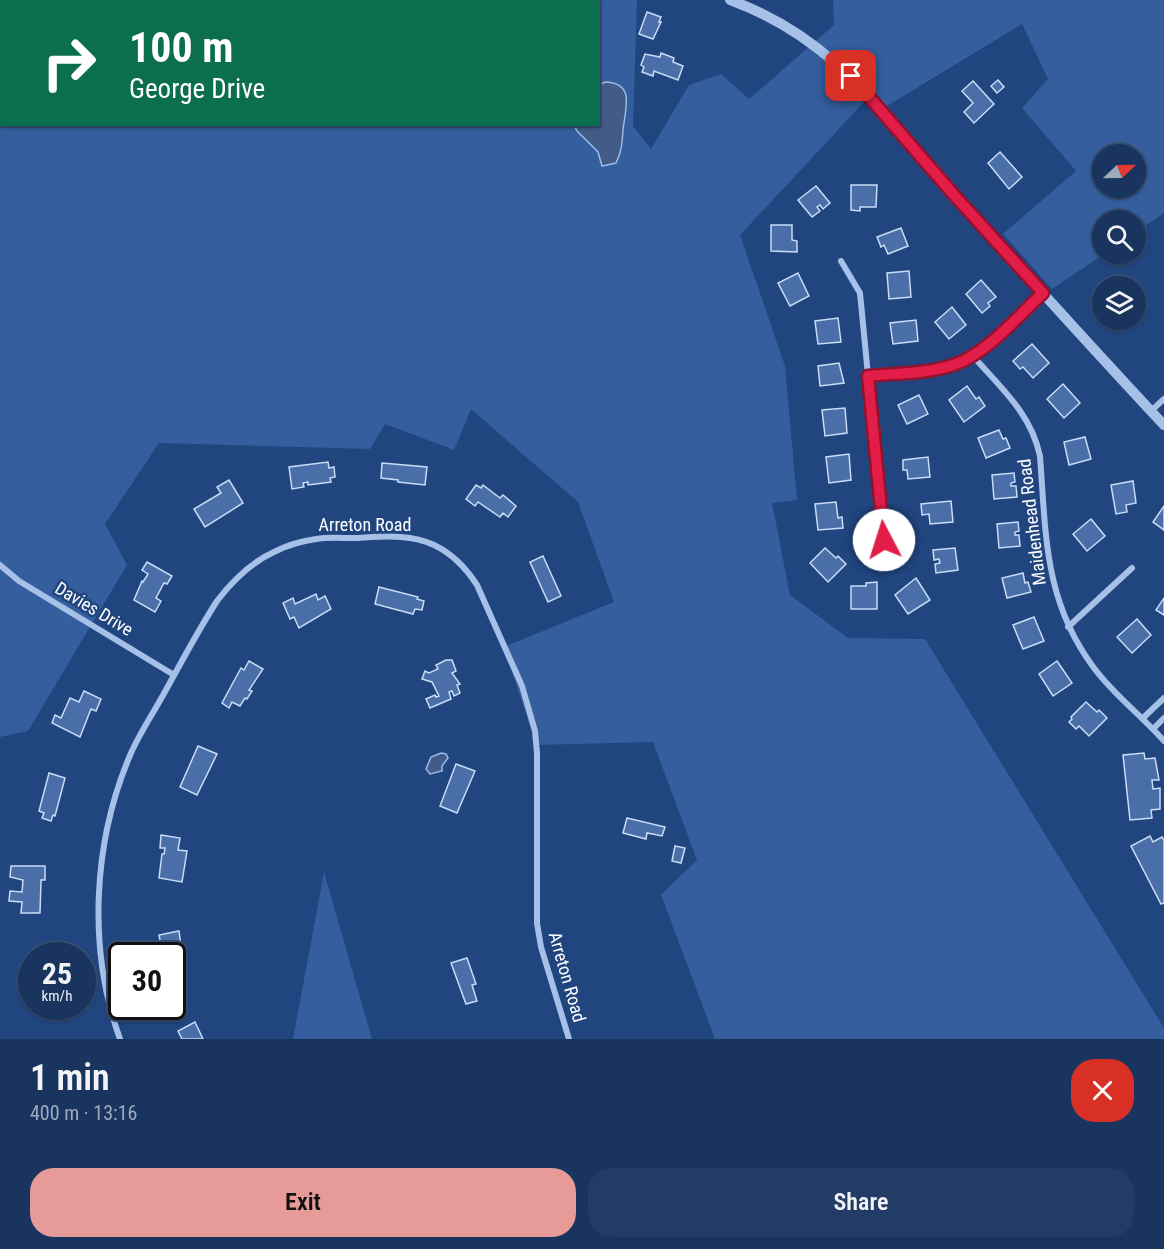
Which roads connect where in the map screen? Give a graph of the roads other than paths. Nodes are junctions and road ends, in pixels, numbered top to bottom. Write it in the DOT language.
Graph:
graph roads {
  1 [pos="730,0"];
  2 [pos="841,261"];
  3 [pos="1043,293"];
  4 [pos="972,356"];
  5 [pos="868,376"];
  6 [pos="1164,399"];
  7 [pos="1151,411"];
  8 [pos="1164,425"];
  9 [pos="884,540"];
  10 [pos="0,565"];
  11 [pos="1132,567"];
  12 [pos="1068,627"];
  13 [pos="174,675"];
  14 [pos="1164,698"];
  15 [pos="1143,718"];
  16 [pos="1164,718"];
  17 [pos="1153,729"];
  18 [pos="1164,741"];
  19 [pos="120,1039"];
  20 [pos="569,1039"];
  1 -- 3 [label="street"];
  2 -- 5 [label="street"];
  3 -- 4 [label="street"];
  3 -- 7 [label="street"];
  4 -- 5 [label="street"];
  4 -- 12 [label="street, Maidenhead Road"];
  5 -- 9 [label="street"];
  6 -- 7 [label="street"];
  7 -- 8 [label="street"];
  10 -- 13 [label="street, Davies Drive"];
  11 -- 12 [label="street"];
  12 -- 15 [label="street, Maidenhead Road"];
  13 -- 19 [label="street, Arreton Road"];
  13 -- 20 [label="street, Arreton Road"];
  14 -- 15 [label="street"];
  15 -- 17 [label="street, Maidenhead Road"];
  16 -- 17 [label="street"];
  17 -- 18 [label="street, Maidenhead Road"];
}
